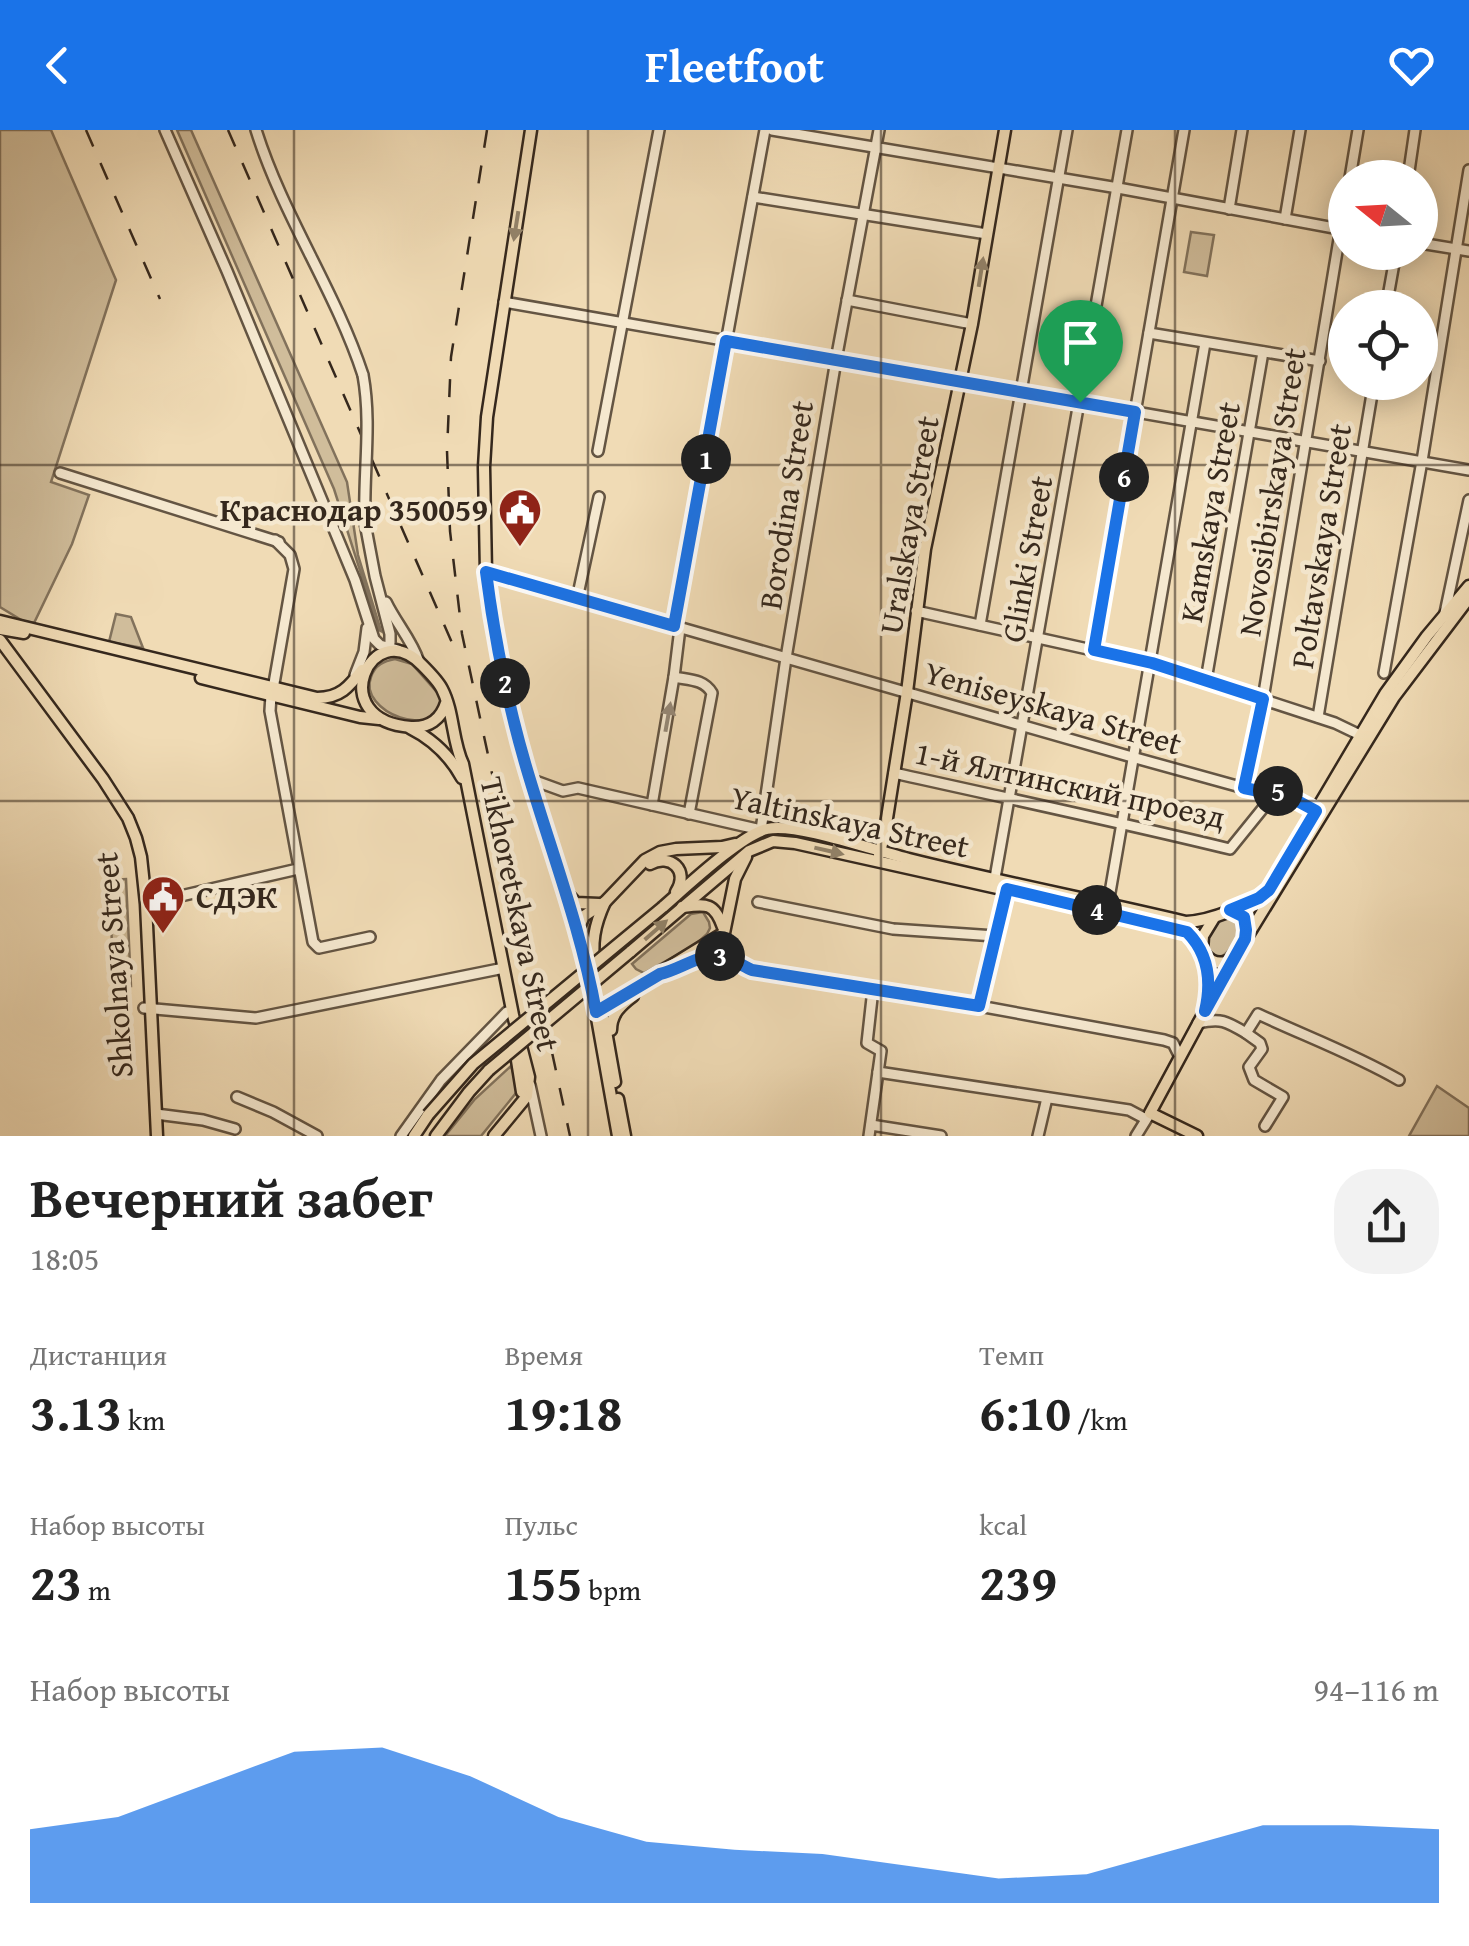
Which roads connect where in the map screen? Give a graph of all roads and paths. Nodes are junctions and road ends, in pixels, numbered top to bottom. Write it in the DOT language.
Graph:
graph roads {
  1 [pos="164,130"];
  2 [pos="256,130"];
  3 [pos="531,130"];
  4 [pos="659,130"];
  5 [pos="765,130"];
  6 [pos="772,130"];
  7 [pos="879,130"];
  8 [pos="1006,130"];
  9 [pos="1067,130"];
  10 [pos="1127,130"];
  11 [pos="1184,130"];
  12 [pos="1242,130"];
  13 [pos="1300,130"];
  14 [pos="1358,130"];
  15 [pos="1415,130"];
  16 [pos="876,148"];
  17 [pos="1353,160"];
  18 [pos="1411,160"];
  19 [pos="998,168"];
  20 [pos="1469,170"];
  21 [pos="1058,178"];
  22 [pos="1118,188"];
  23 [pos="753,197"];
  24 [pos="1172,199"];
  25 [pos="1228,209"];
  26 [pos="863,214"];
  27 [pos="1285,219"];
  28 [pos="1328,227"];
  29 [pos="987,234"];
  30 [pos="1438,246"];
  31 [pos="1456,249"];
  32 [pos="1469,251"];
  33 [pos="1335,270"];
  34 [pos="847,300"];
  35 [pos="504,302"];
  36 [pos="624,323"];
  37 [pos="972,324"];
  38 [pos="1149,332"];
  39 [pos="726,341"];
  40 [pos="1205,343"];
  41 [pos="1263,352"];
  42 [pos="836,360"];
  43 [pos="1320,361"];
  44 [pos="961,382"];
  45 [pos="1021,392"];
  46 [pos="1371,400"];
  47 [pos="1080,402"];
  48 [pos="1135,412"];
  49 [pos="1192,422"];
  50 [pos="1249,432"];
  51 [pos="1306,442"];
  52 [pos="1362,451"];
  53 [pos="598,452"];
  54 [pos="1422,462"];
  55 [pos="1469,470"];
  56 [pos="60,473"];
  57 [pos="598,497"];
  58 [pos="1469,500"];
  59 [pos="262,533"];
  60 [pos="278,542"];
  61 [pos="486,572"];
  62 [pos="1469,586"];
  63 [pos="378,587"];
  64 [pos="1469,598"];
  65 [pos="578,599"];
  66 [pos="916,612"];
  67 [pos="1446,613"];
  68 [pos="367,620"];
  69 [pos="0,621"];
  70 [pos="980,625"];
  71 [pos="677,627"];
  72 [pos="0,629"];
  73 [pos="23,633"];
  74 [pos="1038,638"];
  75 [pos="0,640"];
  76 [pos="1094,650"];
  77 [pos="384,651"];
  78 [pos="4,652"];
  79 [pos="786,658"];
  80 [pos="415,659"];
  81 [pos="370,662"];
  82 [pos="1152,663"];
  83 [pos="1384,673"];
  84 [pos="674,677"];
  85 [pos="1206,680"];
  86 [pos="351,685"];
  87 [pos="272,692"];
  88 [pos="907,692"];
  89 [pos="1263,699"];
  90 [pos="446,703"];
  91 [pos="1318,717"];
  92 [pos="380,719"];
  93 [pos="1022,725"];
  94 [pos="410,727"];
  95 [pos="1360,735"];
  96 [pos="1132,757"];
  97 [pos="894,773"];
  98 [pos="530,779"];
  99 [pos="1244,788"];
  100 [pos="1269,793"];
  101 [pos="1008,800"];
  102 [pos="652,805"];
  103 [pos="1316,811"];
  104 [pos="689,814"];
  105 [pos="1122,823"];
  106 [pos="762,830"];
  107 [pos="745,847"];
  108 [pos="881,850"];
  109 [pos="864,860"];
  110 [pos="298,869"];
  111 [pos="995,878"];
  112 [pos="563,887"];
  113 [pos="620,888"];
  114 [pos="1007,889"];
  115 [pos="670,901"];
  116 [pos="605,902"];
  117 [pos="758,902"];
  118 [pos="146,904"];
  119 [pos="1108,904"];
  120 [pos="682,908"];
  121 [pos="1224,912"];
  122 [pos="576,933"];
  123 [pos="724,933"];
  124 [pos="994,936"];
  125 [pos="370,937"];
  126 [pos="1242,943"];
  127 [pos="1203,953"];
  128 [pos="1234,958"];
  129 [pos="738,963"];
  130 [pos="499,969"];
  131 [pos="660,974"];
  132 [pos="643,984"];
  133 [pos="873,989"];
  134 [pos="979,1006"];
  135 [pos="148,1009"];
  136 [pos="600,1010"];
  137 [pos="1205,1011"];
  138 [pos="506,1012"];
  139 [pos="1198,1023"];
  140 [pos="1246,1033"];
  141 [pos="609,1047"];
  142 [pos="1180,1056"];
  143 [pos="878,1072"];
  144 [pos="1399,1080"];
  145 [pos="526,1081"];
  146 [pos="527,1096"];
  147 [pos="237,1097"];
  148 [pos="1047,1098"];
  149 [pos="518,1106"];
  150 [pos="156,1114"];
  151 [pos="1148,1116"];
  152 [pos="536,1122"];
  153 [pos="504,1125"];
  154 [pos="1265,1126"];
  155 [pos="235,1129"];
  156 [pos="870,1130"];
  157 [pos="437,1134"];
  158 [pos="925,1135"];
  159 [pos="154,1136"];
  160 [pos="317,1136"];
  161 [pos="400,1136"];
  162 [pos="414,1136"];
  163 [pos="492,1136"];
  164 [pos="621,1136"];
  165 [pos="941,1136"];
  166 [pos="1038,1136"];
  167 [pos="1136,1136"];
  168 [pos="1197,1136"];
  1 -- 68 [label="street"];
  2 -- 63 [label="street, bridge"];
  3 -- 35 [label="main road, one-way"];
  4 -- 36 [label="street"];
  5 -- 23 [label="street"];
  6 -- 16 [label="street"];
  7 -- 16 [label="street, Borodina Street"];
  8 -- 19 [label="main road, Uralskaya Street"];
  9 -- 21 [label="street"];
  10 -- 22 [label="street, Glinki Street"];
  11 -- 24 [label="street"];
  12 -- 25 [label="street"];
  13 -- 27 [label="street"];
  14 -- 17 [label="street"];
  15 -- 18 [label="street"];
  16 -- 19 [label="street"];
  16 -- 26 [label="street, Borodina Street"];
  19 -- 21 [label="street"];
  19 -- 29 [label="main road, Uralskaya Street"];
  20 -- 31 [label="street"];
  21 -- 22 [label="street"];
  21 -- 45 [label="street"];
  22 -- 24 [label="street"];
  22 -- 47 [label="street, Glinki Street"];
  23 -- 26 [label="street"];
  23 -- 39 [label="street"];
  24 -- 25 [label="street"];
  24 -- 38 [label="street"];
  25 -- 27 [label="street"];
  26 -- 29 [label="street"];
  26 -- 34 [label="street, Borodina Street"];
  27 -- 28 [label="street"];
  37 -- 29 [label="main road, Uralskaya Street, one-way"];
  30 -- 31 [label="street"];
  31 -- 32 [label="street"];
  31 -- 54 [label="street"];
  33 -- 43 [label="street, Novosibirskaya Street"];
  34 -- 37 [label="street"];
  34 -- 42 [label="street, Borodina Street"];
  35 -- 36 [label="street"];
  35 -- 61 [label="main road"];
  36 -- 39 [label="street"];
  36 -- 53 [label="street"];
  37 -- 44 [label="main road, Uralskaya Street"];
  38 -- 40 [label="street"];
  38 -- 48 [label="street"];
  39 -- 42 [label="street"];
  39 -- 71 [label="street"];
  40 -- 41 [label="street"];
  40 -- 49 [label="street"];
  41 -- 43 [label="street"];
  41 -- 50 [label="street, Kamskaya Street"];
  42 -- 44 [label="street"];
  42 -- 79 [label="street, Borodina Street"];
  43 -- 51 [label="street, Novosibirskaya Street"];
  44 -- 45 [label="street"];
  44 -- 66 [label="main road, Uralskaya Street"];
  45 -- 47 [label="street"];
  45 -- 70 [label="street"];
  46 -- 52 [label="street, Poltavskaya Street"];
  47 -- 48 [label="street"];
  47 -- 74 [label="street, Glinki Street"];
  48 -- 49 [label="street"];
  48 -- 76 [label="street"];
  49 -- 50 [label="street"];
  49 -- 82 [label="street"];
  50 -- 51 [label="street"];
  50 -- 85 [label="street, Kamskaya Street"];
  51 -- 52 [label="street"];
  51 -- 89 [label="street, Novosibirskaya Street"];
  52 -- 54 [label="street"];
  52 -- 91 [label="street, Poltavskaya Street"];
  54 -- 55 [label="street"];
  54 -- 83 [label="street"];
  56 -- 60 [label="street"];
  57 -- 65 [label="street"];
  58 -- 67 [label="street"];
  59 -- 60 [label="street"];
  60 -- 87 [label="street"];
  61 -- 65 [label="street, Yeniseyskaya Street"];
  61 -- 98 [label="main road"];
  62 -- 67 [label="main road"];
  63 -- 77 [label="street"];
  63 -- 80 [label="street"];
  64 -- 126 [label="main road"];
  65 -- 71 [label="street, Yeniseyskaya Street"];
  66 -- 70 [label="street"];
  66 -- 88 [label="main road, Uralskaya Street"];
  67 -- 95 [label="main road"];
  68 -- 77 [label="street"];
  68 -- 81 [label="street"];
  68 -- 86 [label="street"];
  69 -- 87 [label="main road"];
  70 -- 74 [label="street"];
  71 -- 79 [label="street, Yeniseyskaya Street"];
  71 -- 84 [label="street"];
  72 -- 73 [label="main road"];
  73 -- 78 [label="main road"];
  73 -- 87 [label="main road"];
  74 -- 76 [label="street"];
  74 -- 93 [label="street, Glinki Street"];
  75 -- 78 [label="main road"];
  76 -- 82 [label="street"];
  77 -- 80 [label="main road"];
  77 -- 81 [label="main road"];
  78 -- 118 [label="main road"];
  78 -- 135 [label="main road, Shkolnaya Street"];
  79 -- 88 [label="street, Yeniseyskaya Street"];
  79 -- 106 [label="street, Borodina Street"];
  80 -- 90 [label="main road"];
  81 -- 86 [label="main road"];
  81 -- 92 [label="main road"];
  82 -- 85 [label="street"];
  82 -- 96 [label="street"];
  102 -- 84 [label="street, one-way"];
  84 -- 104 [label="street"];
  85 -- 89 [label="street"];
  86 -- 87 [label="main road"];
  87 -- 92 [label="main road"];
  87 -- 110 [label="street"];
  88 -- 93 [label="street, Yeniseyskaya Street"];
  88 -- 97 [label="main road, Uralskaya Street"];
  89 -- 91 [label="street"];
  89 -- 99 [label="street, Novosibirskaya Street"];
  90 -- 94 [label="main road"];
  90 -- 145 [label="main road, Tikhoretskaya Street"];
  91 -- 95 [label="street"];
  92 -- 94 [label="main road"];
  93 -- 96 [label="street, Yeniseyskaya Street"];
  93 -- 101 [label="street, Glinki Street"];
  94 -- 130 [label="main road, Tikhoretskaya Street"];
  95 -- 103 [label="main road"];
  96 -- 99 [label="street, Yeniseyskaya Street"];
  96 -- 105 [label="street"];
  97 -- 101 [label="street, 1-й Ялтинский проезд"];
  97 -- 108 [label="main road, Uralskaya Street"];
  98 -- 102 [label="street, Yaltinskaya Street"];
  98 -- 112 [label="main road"];
  99 -- 100 [label="street, Yeniseyskaya Street"];
  100 -- 103 [label="street, Yeniseyskaya Street"];
  100 -- 105 [label="street, 1-й Ялтинский проезд"];
  101 -- 105 [label="street, 1-й Ялтинский проезд"];
  101 -- 111 [label="street, Glinki Street"];
  102 -- 104 [label="street, Yaltinskaya Street"];
  103 -- 121 [label="main road"];
  104 -- 106 [label="street, Yaltinskaya Street"];
  105 -- 119 [label="street"];
  106 -- 107 [label="main road"];
  106 -- 108 [label="main road, Yaltinskaya Street"];
  107 -- 109 [label="main road, Yaltinskaya Street, one-way"];
  107 -- 113 [label="main road"];
  107 -- 115 [label="main road"];
  107 -- 120 [label="main road"];
  107 -- 123 [label="main road"];
  108 -- 109 [label="main road"];
  108 -- 111 [label="main road, Yaltinskaya Street"];
  109 -- 114 [label="main road, Yaltinskaya Street"];
  110 -- 118 [label="street"];
  110 -- 125 [label="street"];
  111 -- 119 [label="main road, Yaltinskaya Street"];
  112 -- 116 [label="main road"];
  112 -- 122 [label="main road"];
  113 -- 115 [label="main road"];
  113 -- 116 [label="main road"];
  114 -- 124 [label="street"];
  114 -- 127 [label="main road, Yaltinskaya Street"];
  115 -- 162 [label="main road, bridge"];
  116 -- 122 [label="main road"];
  116 -- 136 [label="main road"];
  117 -- 124 [label="street"];
  118 -- 135 [label="main road"];
  119 -- 121 [label="main road, Yaltinskaya Street"];
  120 -- 123 [label="main road"];
  157 -- 120 [label="main road, one-way, bridge"];
  121 -- 126 [label="main road"];
  121 -- 127 [label="main road"];
  122 -- 136 [label="main road"];
  123 -- 129 [label="street"];
  123 -- 131 [label="main road"];
  124 -- 134 [label="street"];
  126 -- 128 [label="main road"];
  127 -- 128 [label="main road"];
  127 -- 137 [label="main road"];
  128 -- 137 [label="main road"];
  129 -- 131 [label="street"];
  129 -- 133 [label="street"];
  130 -- 135 [label="street"];
  130 -- 138 [label="main road, Tikhoretskaya Street"];
  131 -- 132 [label="main road"];
  132 -- 136 [label="main road"];
  132 -- 141 [label="main road"];
  133 -- 134 [label="street"];
  133 -- 143 [label="street"];
  134 -- 142 [label="street"];
  135 -- 150 [label="main road"];
  135 -- 159 [label="main road, Shkolnaya Street"];
  136 -- 141 [label="main road"];
  136 -- 164 [label="main road"];
  137 -- 139 [label="main road"];
  138 -- 145 [label="main road, Tikhoretskaya Street"];
  138 -- 161 [label="street"];
  139 -- 140 [label="street"];
  139 -- 142 [label="main road"];
  140 -- 144 [label="street"];
  140 -- 154 [label="street"];
  141 -- 164 [label="main road"];
  142 -- 151 [label="main road"];
  143 -- 148 [label="street"];
  143 -- 156 [label="street"];
  145 -- 146 [label="main road"];
  145 -- 149 [label="main road"];
  145 -- 152 [label="street, Tikhoretskaya Street"];
  146 -- 149 [label="main road"];
  146 -- 152 [label="street"];
  147 -- 160 [label="street"];
  148 -- 151 [label="street"];
  148 -- 166 [label="street"];
  149 -- 152 [label="street"];
  149 -- 153 [label="main road"];
  149 -- 163 [label="main road"];
  150 -- 155 [label="street"];
  150 -- 159 [label="main road"];
  151 -- 167 [label="street"];
  151 -- 168 [label="main road"];
  152 -- 153 [label="street"];
  153 -- 163 [label="main road"];
  156 -- 158 [label="street"];
  158 -- 165 [label="street"];
}
